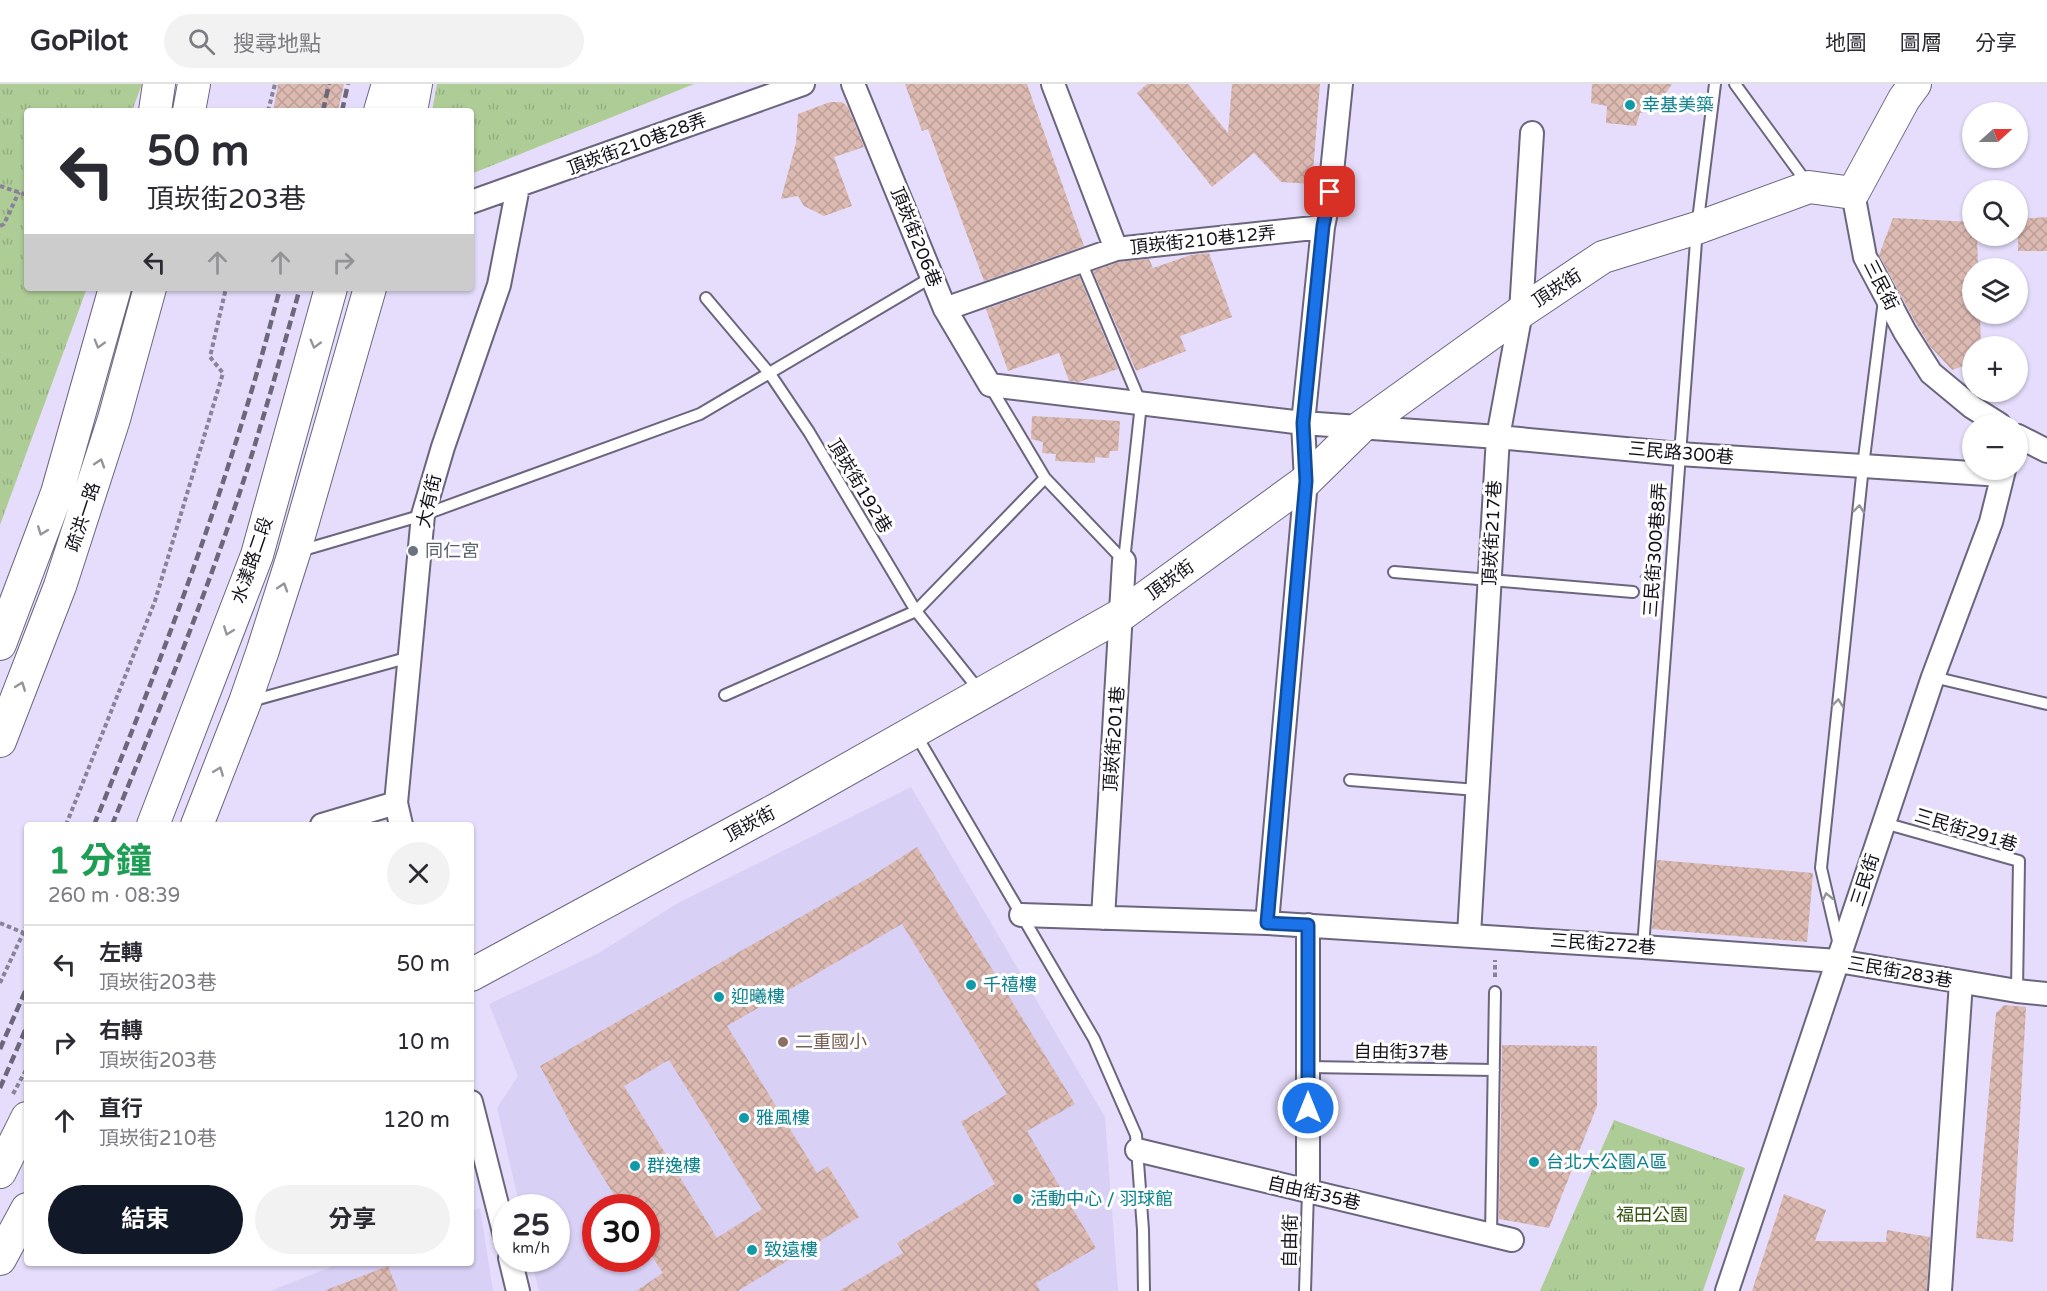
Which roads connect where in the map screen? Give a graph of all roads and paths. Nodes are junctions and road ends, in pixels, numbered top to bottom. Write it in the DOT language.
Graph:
graph roads {
  1 [pos="159,84"];
  2 [pos="194,84"];
  3 [pos="275,84"];
  4 [pos="388,84"];
  5 [pos="416,84"];
  6 [pos="803,84"];
  7 [pos="853,84"];
  8 [pos="1053,84"];
  9 [pos="1341,84"];
  10 [pos="1715,84"];
  11 [pos="1735,84"];
  12 [pos="1902,98"];
  13 [pos="155,108"];
  14 [pos="190,108"];
  15 [pos="269,108"];
  16 [pos="381,108"];
  17 [pos="412,108"];
  18 [pos="1532,133"];
  19 [pos="0,186"];
  20 [pos="518,187"];
  21 [pos="1809,187"];
  22 [pos="19,192"];
  23 [pos="1853,193"];
  24 [pos="24,194"];
  25 [pos="474,201"];
  26 [pos="0,226"];
  27 [pos="1323,226"];
  28 [pos="1697,228"];
  29 [pos="1116,249"];
  30 [pos="1085,271"];
  31 [pos="932,277"];
  32 [pos="114,291"];
  33 [pos="149,291"];
  34 [pos="225,291"];
  35 [pos="330,291"];
  36 [pos="369,291"];
  37 [pos="1885,294"];
  38 [pos="706,298"];
  39 [pos="945,309"];
  40 [pos="1521,312"];
  41 [pos="770,374"];
  42 [pos="990,386"];
  43 [pos="1142,404"];
  44 [pos="1983,414"];
  45 [pos="1303,423"];
  46 [pos="1361,427"];
  47 [pos="1498,436"];
  48 [pos="2028,441"];
  49 [pos="2047,451"];
  50 [pos="1678,454"];
  51 [pos="1863,466"];
  52 [pos="1962,470"];
  53 [pos="1045,478"];
  54 [pos="2001,480"];
  55 [pos="1306,481"];
  56 [pos="423,515"];
  57 [pos="1673,538"];
  58 [pos="294,553"];
  59 [pos="1124,561"];
  60 [pos="1394,572"];
  61 [pos="1490,579"];
  62 [pos="1633,592"];
  63 [pos="916,611"];
  64 [pos="1122,614"];
  65 [pos="0,644"];
  66 [pos="410,657"];
  67 [pos="1933,677"];
  68 [pos="982,694"];
  69 [pos="725,695"];
  70 [pos="245,702"];
  71 [pos="2047,704"];
  72 [pos="915,733"];
  73 [pos="0,741"];
  74 [pos="1350,780"];
  75 [pos="1478,790"];
  76 [pos="396,803"];
  77 [pos="67,822"];
  78 [pos="154,822"];
  79 [pos="199,822"];
  80 [pos="332,822"];
  81 [pos="401,822"];
  82 [pos="1884,823"];
  83 [pos="1021,915"];
  84 [pos="1102,918"];
  85 [pos="0,923"];
  86 [pos="1267,923"];
  87 [pos="1308,925"];
  88 [pos="24,933"];
  89 [pos="1469,935"];
  90 [pos="1496,937"];
  91 [pos="1643,947"];
  92 [pos="1839,957"];
  93 [pos="474,973"];
  94 [pos="0,982"];
  95 [pos="1961,982"];
  96 [pos="2017,991"];
  97 [pos="1495,992"];
  98 [pos="2047,994"];
  99 [pos="1308,1067"];
  100 [pos="1494,1070"];
  101 [pos="474,1114"];
  102 [pos="24,1124"];
  103 [pos="1137,1150"];
  104 [pos="0,1172"];
  105 [pos="1308,1191"];
  106 [pos="494,1194"];
  107 [pos="18,1224"];
  108 [pos="1502,1238"];
  109 [pos="0,1259"];
  110 [pos="513,1272"];
  111 [pos="518,1291"];
  112 [pos="1144,1291"];
  113 [pos="1305,1291"];
  114 [pos="1727,1291"];
  115 [pos="1940,1291"];
  1 -- 13 [label="street"];
  2 -- 14 [label="street"];
  3 -- 15 [label="path"];
  4 -- 16 [label="street"];
  5 -- 17 [label="street"];
  6 -- 20 [label="street, 頂崁街210巷28弄"];
  7 -- 31 [label="street, 頂崁街206巷"];
  8 -- 29 [label="street, 頂崁街210巷12弄"];
  9 -- 27 [label="street"];
  10 -- 28 [label="lane, 三民街300巷8弄"];
  11 -- 21 [label="lane"];
  12 -- 23 [label="street"];
  18 -- 40 [label="street, 頂崁街217巷"];
  19 -- 22 [label="path"];
  20 -- 25 [label="street, 頂崁街210巷28弄"];
  20 -- 56 [label="street, 大有街"];
  21 -- 23 [label="street, 頂崁街"];
  21 -- 28 [label="street, 頂崁街"];
  22 -- 24 [label="path"];
  22 -- 26 [label="path"];
  23 -- 37 [label="street, 三民街"];
  27 -- 29 [label="street, 頂崁街210巷12弄"];
  27 -- 45 [label="street"];
  28 -- 40 [label="street, 頂崁街"];
  28 -- 50 [label="lane, 三民街300巷8弄"];
  29 -- 39 [label="street"];
  30 -- 43 [label="lane"];
  31 -- 39 [label="street, 頂崁街206巷"];
  31 -- 41 [label="lane"];
  32 -- 65 [label="street, 疏洪一路, one-way"];
  73 -- 33 [label="street, 疏洪一路, one-way"];
  34 -- 77 [label="path"];
  35 -- 78 [label="street, 水漾路二段, one-way"];
  36 -- 58 [label="street, 水漾路二段"];
  37 -- 44 [label="street, 三民街"];
  37 -- 51 [label="lane"];
  38 -- 41 [label="lane, 頂崁街192巷"];
  39 -- 42 [label="street, 頂崁街206巷"];
  40 -- 46 [label="street, 頂崁街"];
  40 -- 47 [label="street, 頂崁街217巷"];
  41 -- 56 [label="lane"];
  41 -- 63 [label="lane, 頂崁街192巷"];
  42 -- 43 [label="street, 三民路300巷"];
  42 -- 53 [label="lane"];
  43 -- 45 [label="street, 三民路300巷"];
  43 -- 59 [label="lane"];
  45 -- 46 [label="street, 三民路300巷"];
  45 -- 55 [label="street"];
  46 -- 47 [label="street, 三民路300巷"];
  46 -- 55 [label="street, 頂崁街"];
  47 -- 50 [label="street, 三民路300巷"];
  47 -- 61 [label="street, 頂崁街217巷"];
  48 -- 49 [label="street"];
  50 -- 51 [label="street, 三民路300巷"];
  50 -- 57 [label="lane, 三民街300巷8弄"];
  51 -- 52 [label="street, 三民路300巷"];
  92 -- 51 [label="lane, one-way"];
  53 -- 59 [label="lane"];
  53 -- 63 [label="lane"];
  54 -- 67 [label="street, 三民街"];
  55 -- 64 [label="street, 頂崁街"];
  55 -- 86 [label="street"];
  56 -- 58 [label="lane"];
  56 -- 66 [label="street, 大有街"];
  57 -- 62 [label="path"];
  57 -- 91 [label="lane, 三民街300巷8弄"];
  70 -- 58 [label="street, 水漾路二段, one-way"];
  59 -- 64 [label="street, 頂崁街201巷"];
  60 -- 61 [label="lane"];
  61 -- 62 [label="lane"];
  61 -- 75 [label="street, 頂崁街217巷"];
  63 -- 68 [label="lane, 頂崁街192巷"];
  63 -- 69 [label="lane"];
  64 -- 68 [label="street, 頂崁街"];
  64 -- 84 [label="street, 頂崁街201巷"];
  66 -- 70 [label="lane"];
  66 -- 76 [label="street, 大有街"];
  67 -- 71 [label="lane"];
  67 -- 82 [label="street, 三民街"];
  68 -- 72 [label="street, 頂崁街"];
  79 -- 70 [label="street, 水漾路二段, one-way"];
  72 -- 83 [label="lane"];
  72 -- 93 [label="street, 頂崁街"];
  74 -- 75 [label="lane"];
  75 -- 89 [label="street, 頂崁街217巷"];
  76 -- 80 [label="street"];
  76 -- 81 [label="street, 大有街"];
  82 -- 92 [label="street, 三民街"];
  82 -- 96 [label="lane, 三民街291巷"];
  83 -- 84 [label="street, 三民街272巷"];
  83 -- 103 [label="lane"];
  84 -- 86 [label="street, 三民街272巷"];
  85 -- 88 [label="path"];
  86 -- 87 [label="street, 三民街272巷"];
  87 -- 89 [label="street, 三民街272巷"];
  87 -- 99 [label="street"];
  88 -- 94 [label="path"];
  89 -- 90 [label="street, 三民街272巷"];
  90 -- 91 [label="street, 三民街272巷"];
  90 -- 97 [label="path"];
  91 -- 92 [label="street, 三民街272巷"];
  92 -- 95 [label="street, 三民街283巷"];
  92 -- 114 [label="street, 三民街"];
  95 -- 96 [label="street, 三民街283巷"];
  95 -- 115 [label="street"];
  96 -- 98 [label="street, 三民街283巷"];
  97 -- 100 [label="lane, 自由街35巷"];
  99 -- 100 [label="lane, 自由街37巷"];
  99 -- 105 [label="street"];
  100 -- 108 [label="lane, 自由街35巷"];
  101 -- 106 [label="street"];
  102 -- 104 [label="street"];
  103 -- 105 [label="street, 自由街35巷"];
  103 -- 112 [label="lane"];
  105 -- 108 [label="street, 自由街35巷"];
  105 -- 113 [label="lane, 自由街"];
  107 -- 109 [label="street"];
  110 -- 111 [label="street"];
}
